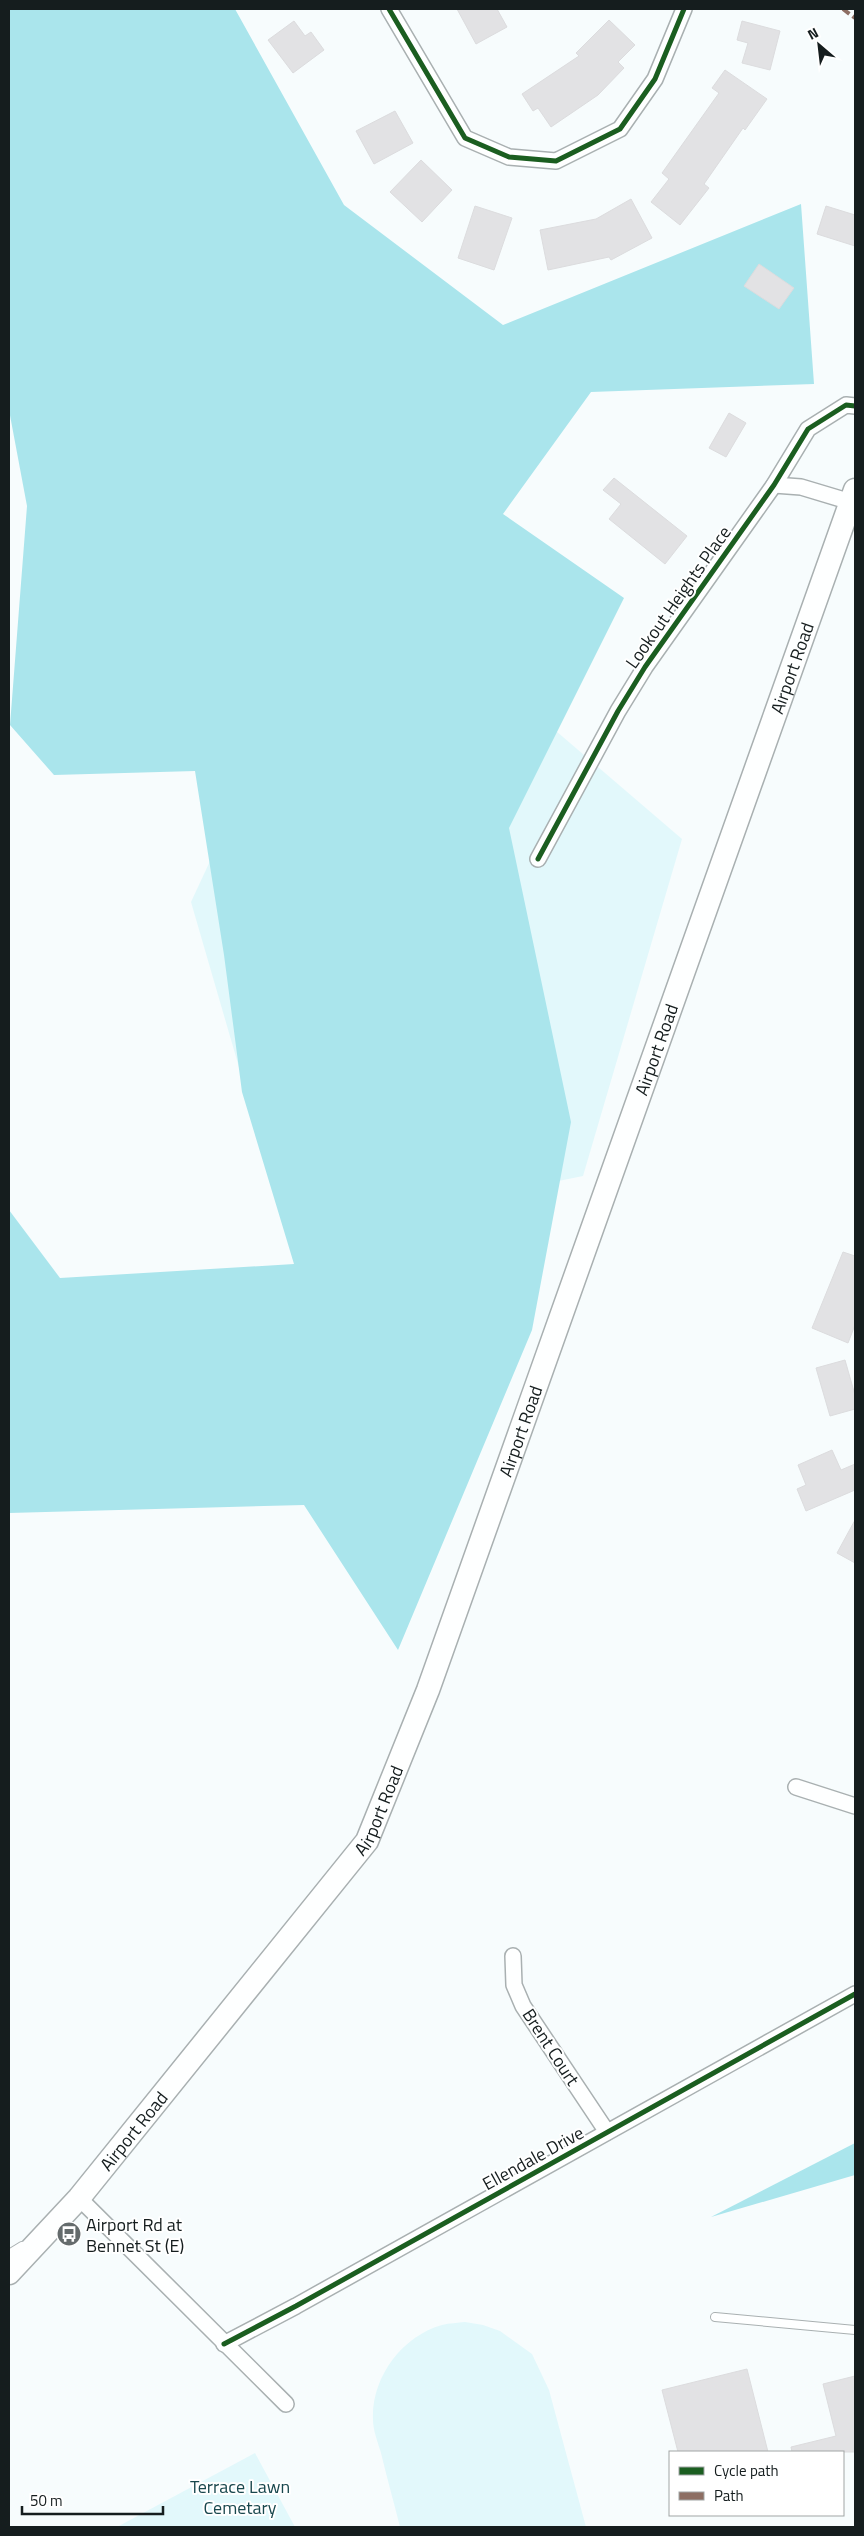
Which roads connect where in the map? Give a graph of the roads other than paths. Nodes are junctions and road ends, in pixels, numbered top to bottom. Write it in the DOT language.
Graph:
graph roads {
  1 [pos="389,9"];
  2 [pos="684,9"];
  3 [pos="855,406"];
  4 [pos="774,485"];
  5 [pos="853,496"];
  6 [pos="538,859"];
  7 [pos="796,1787"];
  8 [pos="855,1806"];
  9 [pos="513,1956"];
  10 [pos="855,1994"];
  11 [pos="607,2132"];
  12 [pos="79,2198"];
  13 [pos="48,2231"];
  14 [pos="9,2254"];
  15 [pos="9,2273"];
  16 [pos="715,2317"];
  17 [pos="855,2330"];
  18 [pos="224,2344"];
  19 [pos="286,2404"];
  1 -- 2 [label="street"];
  3 -- 4 [label="street, Lookout Heights Place"];
  4 -- 5 [label="street"];
  4 -- 6 [label="street, Lookout Heights Place"];
  5 -- 12 [label="main road, Airport Road"];
  7 -- 8 [label="street"];
  9 -- 11 [label="street, Brent Court"];
  10 -- 11 [label="street, Ellendale Drive"];
  11 -- 18 [label="street, Ellendale Drive"];
  12 -- 13 [label="main road, Airport Road"];
  12 -- 18 [label="street"];
  13 -- 14 [label="lane"];
  13 -- 15 [label="main road, Airport Road"];
  16 -- 17 [label="lane"];
  18 -- 19 [label="street"];
}
